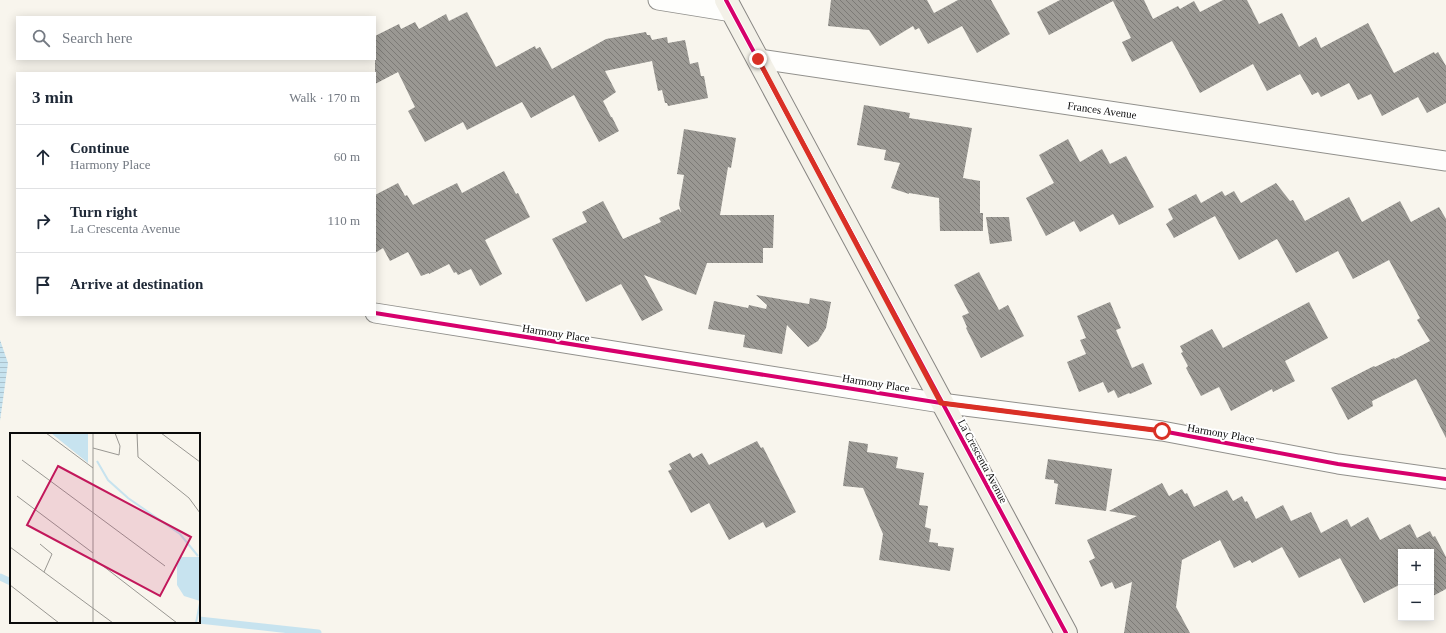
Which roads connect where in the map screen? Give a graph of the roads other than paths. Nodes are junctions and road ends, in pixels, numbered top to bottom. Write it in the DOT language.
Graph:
graph roads {
  1 [pos="658,0"];
  2 [pos="729,6"];
  3 [pos="758,59"];
  4 [pos="1446,161"];
  5 [pos="376,313"];
  6 [pos="941,403"];
  7 [pos="1446,479"];
  8 [pos="1066,633"];
  1 -- 2 [label="street"];
  2 -- 3 [label="street, La Crescenta Avenue"];
  3 -- 4 [label="street, Frances Avenue"];
  3 -- 6 [label="street, La Crescenta Avenue"];
  5 -- 6 [label="street, Harmony Place"];
  6 -- 7 [label="street, Harmony Place"];
  6 -- 8 [label="street, La Crescenta Avenue"];
}
